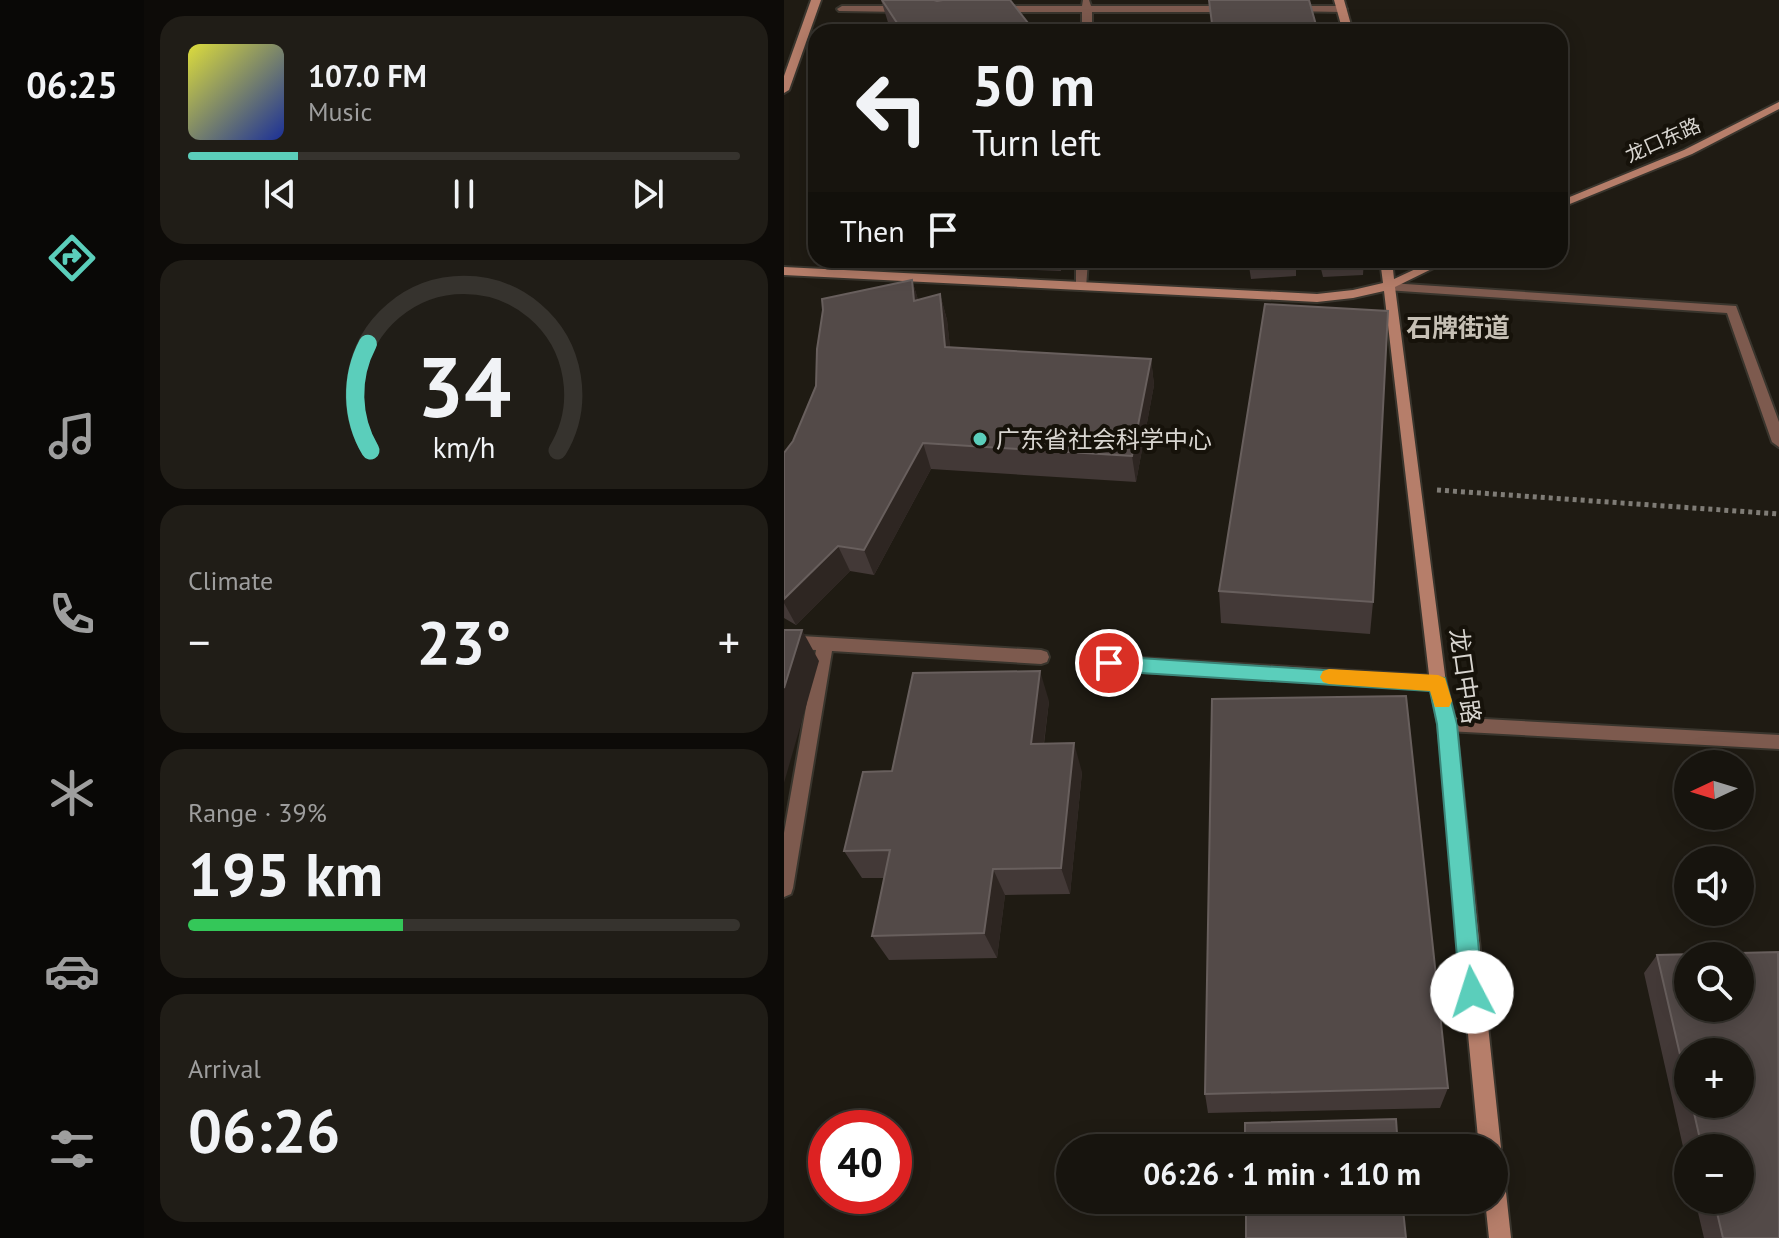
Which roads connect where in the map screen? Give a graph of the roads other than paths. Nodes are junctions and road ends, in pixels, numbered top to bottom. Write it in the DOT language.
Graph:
graph roads {
  1 [pos="816,0"];
  2 [pos="1341,4"];
  3 [pos="1086,5"];
  4 [pos="842,9"];
  5 [pos="918,9"];
  6 [pos="980,9"];
  7 [pos="1246,9"];
  8 [pos="1278,9"];
  9 [pos="1346,24"];
  10 [pos="784,90"];
  11 [pos="1779,105"];
  12 [pos="1568,202"];
  13 [pos="1082,268"];
  14 [pos="1387,268"];
  15 [pos="1428,268"];
  16 [pos="784,271"];
  17 [pos="1082,285"];
  18 [pos="1390,287"];
  19 [pos="1779,442"];
  20 [pos="784,642"];
  21 [pos="825,644"];
  22 [pos="1041,657"];
  23 [pos="1109,663"];
  24 [pos="1438,683"];
  25 [pos="1447,724"];
  26 [pos="1779,742"];
  27 [pos="784,888"];
  28 [pos="1489,1134"];
  29 [pos="1497,1214"];
  30 [pos="1500,1238"];
  1 -- 10 [label="street"];
  2 -- 8 [label="street"];
  2 -- 9 [label="street"];
  3 -- 6 [label="street"];
  3 -- 7 [label="street"];
  4 -- 5 [label="street"];
  11 -- 12 [label="street, 龙口东路"];
  13 -- 17 [label="street"];
  14 -- 18 [label="street, 龙口中路"];
  15 -- 18 [label="street"];
  16 -- 17 [label="street"];
  17 -- 18 [label="street"];
  18 -- 19 [label="street"];
  18 -- 24 [label="street, 龙口中路"];
  20 -- 21 [label="street"];
  21 -- 22 [label="street"];
  21 -- 27 [label="street"];
  23 -- 24 [label="street"];
  24 -- 25 [label="street, 龙口中路"];
  25 -- 26 [label="street"];
  25 -- 28 [label="street, 龙口中路"];
  29 -- 30 [label="street"];
}
